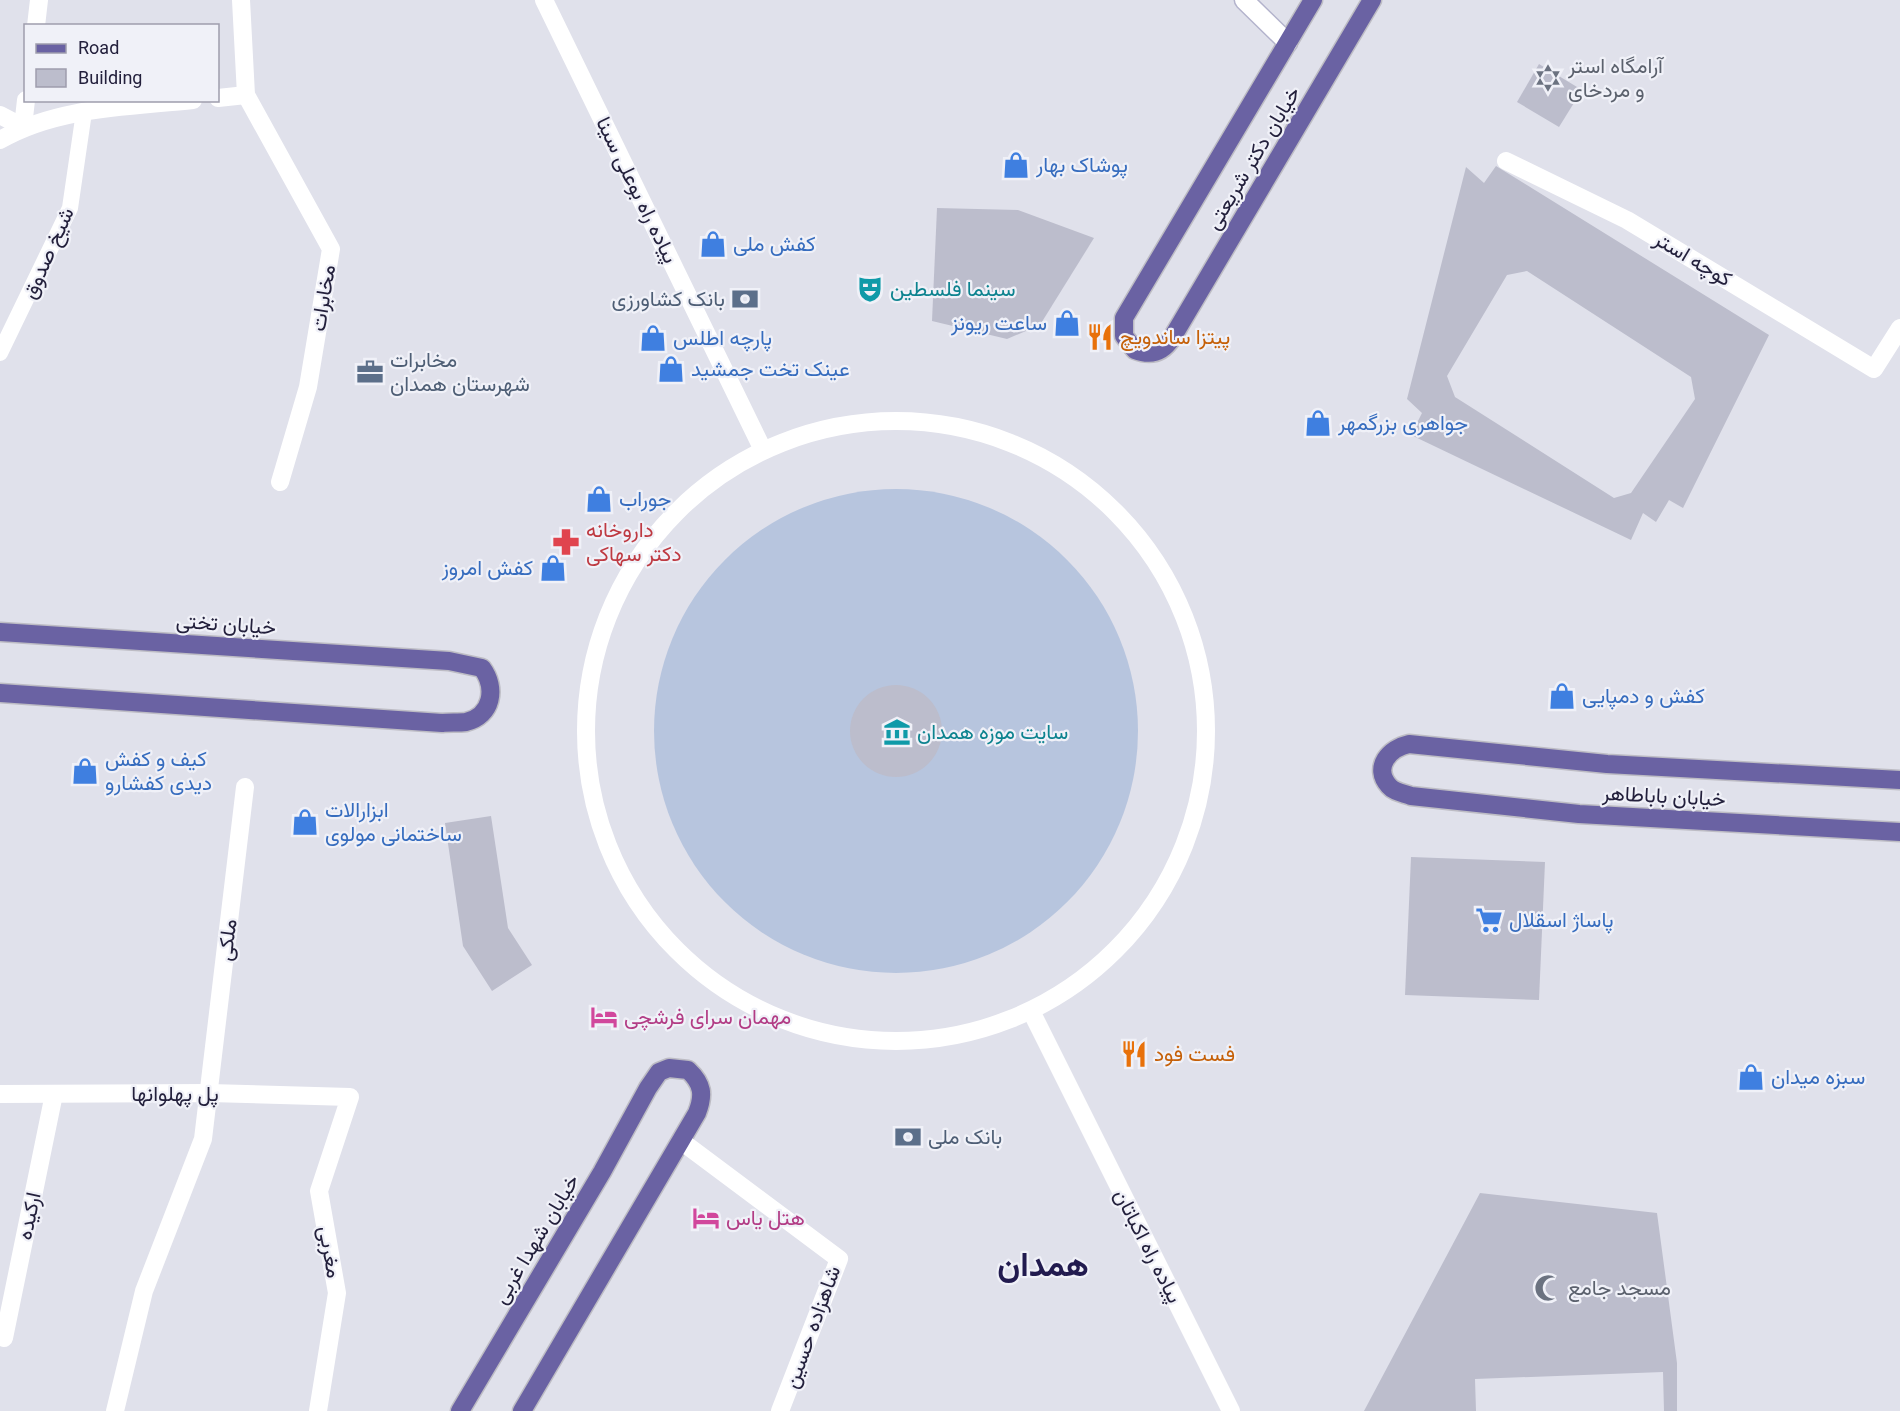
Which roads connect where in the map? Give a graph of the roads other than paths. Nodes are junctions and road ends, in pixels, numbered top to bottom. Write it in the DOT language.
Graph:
graph roads {
  1 [pos="39,0"];
  2 [pos="240,0"];
  3 [pos="544,0"];
  4 [pos="1244,0"];
  5 [pos="1313,0"];
  6 [pos="1372,0"];
  7 [pos="36,24"];
  8 [pos="1288,43"];
  9 [pos="246,95"];
  10 [pos="219,98"];
  11 [pos="26,102"];
  12 [pos="175,102"];
  13 [pos="84,112"];
  14 [pos="0,115"];
  15 [pos="23,127"];
  16 [pos="0,140"];
  17 [pos="1506,161"];
  18 [pos="1900,328"];
  19 [pos="0,353"];
  20 [pos="763,450"];
  21 [pos="280,482"];
  22 [pos="0,632"];
  23 [pos="0,693"];
  24 [pos="1900,780"];
  25 [pos="244,787"];
  26 [pos="1900,832"];
  27 [pos="1031,1011"];
  28 [pos="209,1093"];
  29 [pos="0,1094"];
  30 [pos="54,1094"];
  31 [pos="350,1097"];
  32 [pos="681,1141"];
  33 [pos="4,1338"];
  34 [pos="116,1411"];
  35 [pos="318,1411"];
  36 [pos="460,1411"];
  37 [pos="522,1411"];
  38 [pos="780,1411"];
  39 [pos="1231,1411"];
  1 -- 7 [label="street"];
  2 -- 9 [label="street"];
  3 -- 20 [label="street, پیاده راه بوعلی سینا"];
  4 -- 8 [label="street"];
  5 -- 8 [label="main road, خیابان دکتر شریعتی"];
  6 -- 8 [label="main road, خیابان دکتر شریعتی"];
  9 -- 10 [label="street"];
  9 -- 21 [label="street, مخابرات"];
  11 -- 15 [label="street"];
  12 -- 13 [label="street"];
  13 -- 15 [label="street"];
  13 -- 19 [label="lane, شیخ صدوق"];
  14 -- 15 [label="street"];
  15 -- 16 [label="street"];
  17 -- 18 [label="street, کوچه استر"];
  20 -- 27 [label="street"];
  20 -- 27 [label="street"];
  22 -- 23 [label="main road, خیابان تختی"];
  24 -- 26 [label="main road, خیابان باباطاهر"];
  25 -- 28 [label="street, ملکی"];
  27 -- 39 [label="street, پیاده راه اکباتان"];
  28 -- 30 [label="street, پل پهلوانها"];
  28 -- 31 [label="street, پل پهلوانها"];
  28 -- 34 [label="street, ملکی"];
  29 -- 30 [label="street, پل پهلوانها"];
  30 -- 33 [label="street, ارکیده"];
  31 -- 35 [label="street, مغربی"];
  32 -- 36 [label="main road, خیابان شهدا غربی"];
  32 -- 37 [label="main road"];
  32 -- 38 [label="street, شاهزاده حسین"];
}
